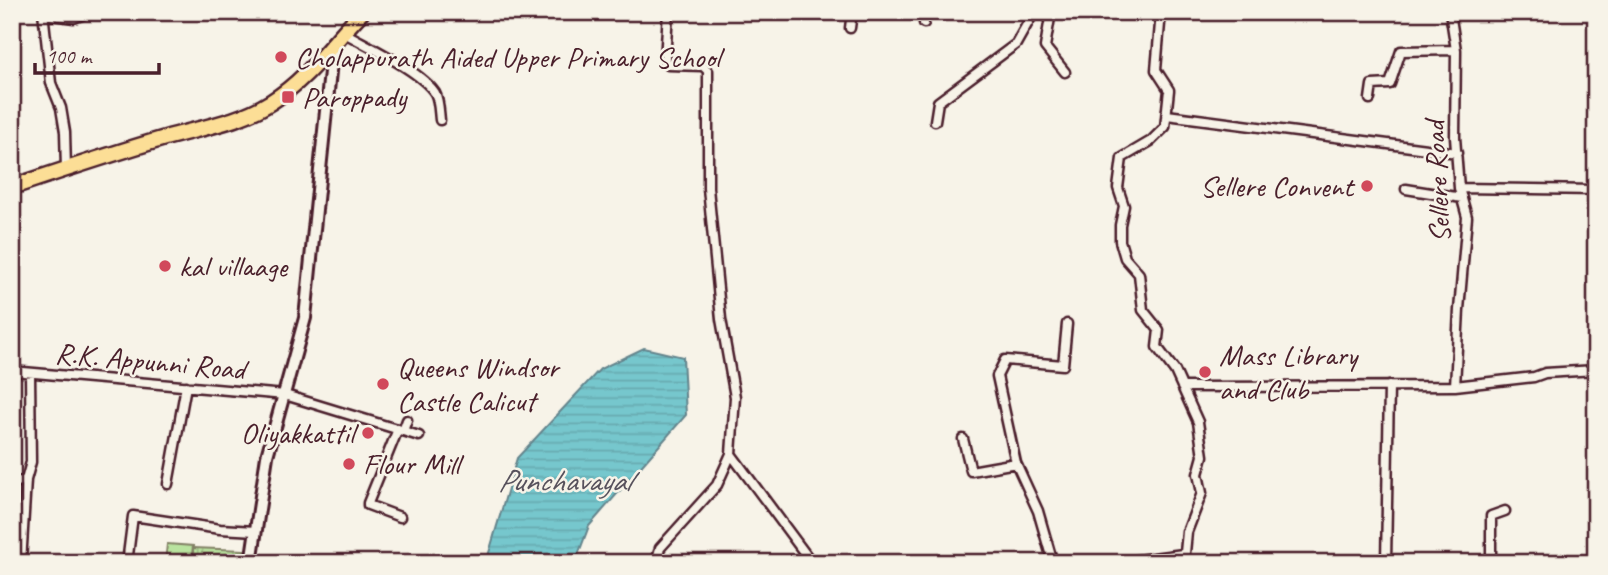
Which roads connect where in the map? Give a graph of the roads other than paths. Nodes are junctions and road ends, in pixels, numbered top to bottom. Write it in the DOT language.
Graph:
graph roads {
  1 [pos="90,12"];
  2 [pos="362,12"];
  3 [pos="668,12"];
  4 [pos="852,12"];
  5 [pos="925,12"];
  6 [pos="1034,12"];
  7 [pos="1450,12"];
  8 [pos="43,13"];
  9 [pos="1048,13"];
  10 [pos="1158,13"];
  11 [pos="924,23"];
  12 [pos="850,28"];
  13 [pos="338,37"];
  14 [pos="1456,50"];
  15 [pos="1065,72"];
  16 [pos="1370,99"];
  17 [pos="1167,115"];
  18 [pos="440,120"];
  19 [pos="935,121"];
  20 [pos="1457,153"];
  21 [pos="66,169"];
  22 [pos="12,187"];
  23 [pos="1459,188"];
  24 [pos="1406,189"];
  25 [pos="1596,190"];
  26 [pos="1462,198"];
  27 [pos="1067,324"];
  28 [pos="1596,370"];
  29 [pos="12,371"];
  30 [pos="30,373"];
  31 [pos="186,386"];
  32 [pos="1390,386"];
  33 [pos="1455,386"];
  34 [pos="1182,387"];
  35 [pos="285,395"];
  36 [pos="407,420"];
  37 [pos="400,430"];
  38 [pos="419,436"];
  39 [pos="963,439"];
  40 [pos="731,454"];
  41 [pos="1016,463"];
  42 [pos="26,480"];
  43 [pos="12,483"];
  44 [pos="168,484"];
  45 [pos="1505,511"];
  46 [pos="400,517"];
  47 [pos="256,531"];
  48 [pos="1184,559"];
  49 [pos="22,563"];
  50 [pos="127,563"];
  51 [pos="251,563"];
  52 [pos="656,563"];
  53 [pos="812,563"];
  54 [pos="1053,563"];
  55 [pos="1115,563"];
  56 [pos="1386,563"];
  57 [pos="1491,563"];
  1 -- 8 [label="street"];
  2 -- 13 [label="highway"];
  3 -- 40 [label="street"];
  4 -- 12 [label="street"];
  5 -- 11 [label="street"];
  6 -- 19 [label="street"];
  7 -- 14 [label="street, Sellere Road"];
  8 -- 21 [label="street"];
  9 -- 15 [label="street"];
  10 -- 17 [label="street"];
  13 -- 18 [label="street"];
  13 -- 21 [label="highway"];
  13 -- 35 [label="main road"];
  14 -- 16 [label="street"];
  14 -- 20 [label="street, Sellere Road"];
  17 -- 20 [label="street"];
  17 -- 34 [label="street"];
  20 -- 23 [label="street, Sellere Road"];
  21 -- 22 [label="highway"];
  23 -- 25 [label="street"];
  23 -- 26 [label="street, Sellere Road"];
  24 -- 26 [label="street"];
  26 -- 33 [label="street, Sellere Road"];
  27 -- 41 [label="street"];
  28 -- 33 [label="street"];
  29 -- 30 [label="street, R.K. Appunni Road"];
  30 -- 31 [label="street, R.K. Appunni Road"];
  30 -- 42 [label="street"];
  31 -- 35 [label="street, R.K. Appunni Road"];
  31 -- 44 [label="street"];
  32 -- 33 [label="street"];
  32 -- 34 [label="street"];
  32 -- 56 [label="street"];
  34 -- 48 [label="street"];
  35 -- 37 [label="street, R.K. Appunni Road"];
  35 -- 47 [label="main road"];
  36 -- 37 [label="street"];
  37 -- 38 [label="street, R.K. Appunni Road"];
  37 -- 46 [label="street"];
  39 -- 41 [label="street"];
  40 -- 52 [label="street"];
  40 -- 53 [label="street"];
  41 -- 54 [label="street"];
  42 -- 43 [label="street"];
  42 -- 49 [label="street"];
  45 -- 57 [label="street"];
  47 -- 50 [label="street"];
  47 -- 51 [label="main road"];
  48 -- 55 [label="street"];
}
